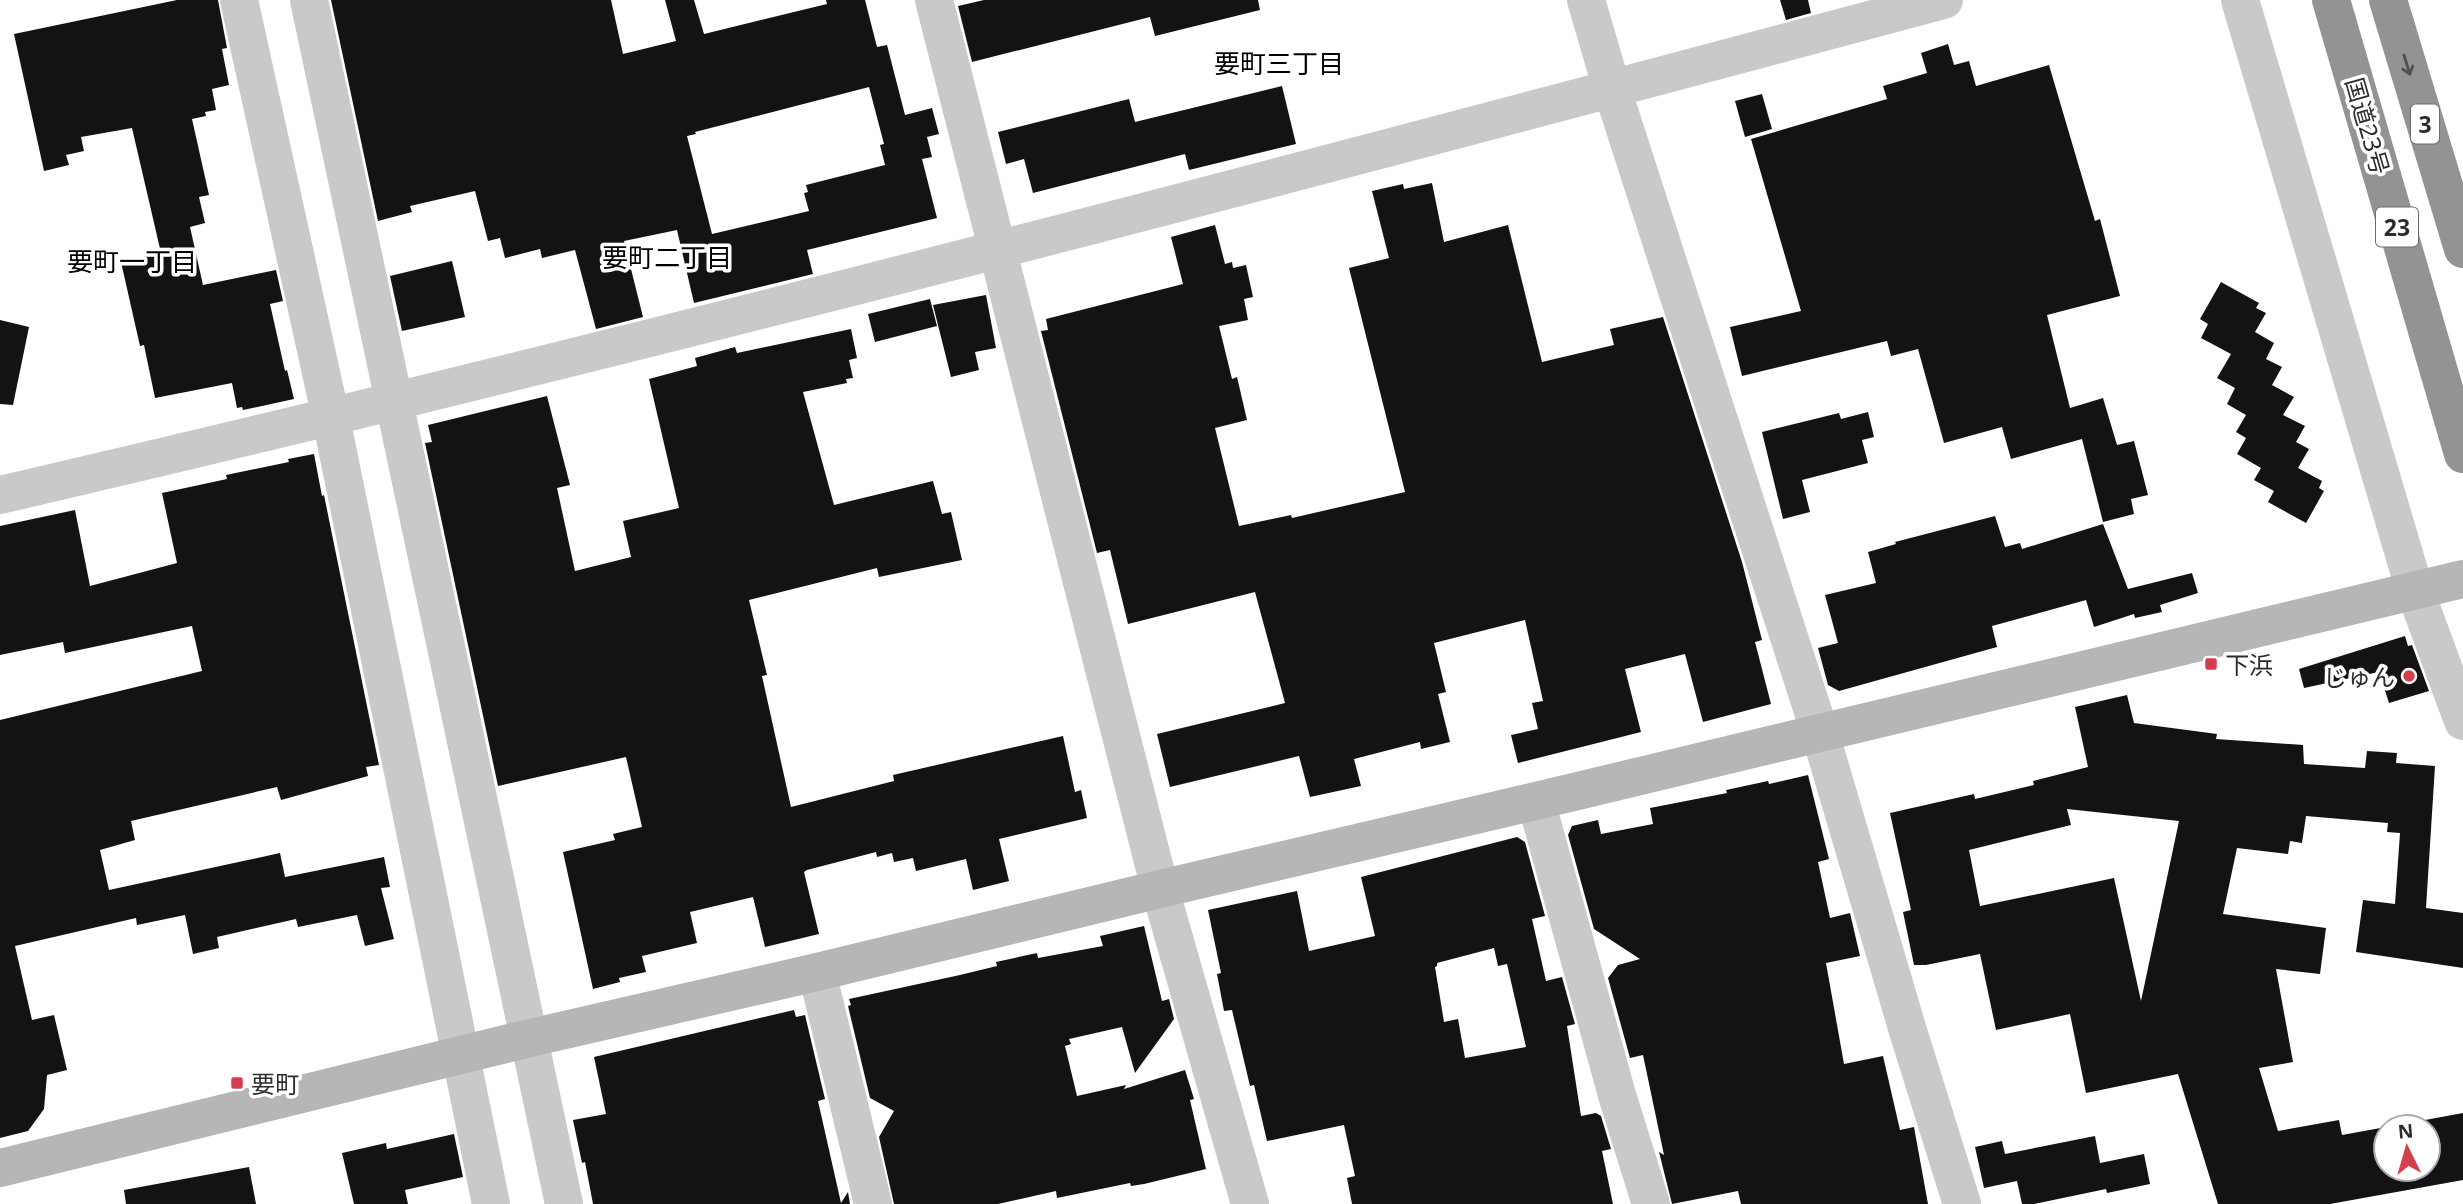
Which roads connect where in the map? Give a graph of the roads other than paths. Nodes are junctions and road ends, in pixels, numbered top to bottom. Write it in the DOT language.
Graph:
graph roads {
  1 [pos="239,0"];
  2 [pos="309,0"];
  3 [pos="934,0"];
  4 [pos="1586,0"];
  5 [pos="1944,0"];
  6 [pos="2240,0"];
  7 [pos="2331,0"];
  8 [pos="2339,0"];
  9 [pos="2388,0"];
  10 [pos="2414,0"];
  11 [pos="1612,89"];
  12 [pos="2463,161"];
  13 [pos="996,249"];
  14 [pos="2463,249"];
  15 [pos="393,401"];
  16 [pos="2463,404"];
  17 [pos="331,418"];
  18 [pos="2463,454"];
  19 [pos="0,495"];
  20 [pos="2463,579"];
  21 [pos="2415,591"];
  22 [pos="2463,720"];
  23 [pos="1820,733"];
  24 [pos="1536,801"];
  25 [pos="1160,888"];
  26 [pos="817,972"];
  27 [pos="530,1038"];
  28 [pos="460,1055"];
  29 [pos="0,1168"];
  30 [pos="491,1204"];
  31 [pos="564,1204"];
  32 [pos="873,1204"];
  33 [pos="1250,1204"];
  34 [pos="1651,1204"];
  35 [pos="1962,1204"];
  1 -- 17 [label="street"];
  2 -- 15 [label="street"];
  3 -- 13 [label="street"];
  4 -- 11 [label="street"];
  5 -- 11 [label="street"];
  6 -- 21 [label="street"];
  7 -- 18 [label="highway, 国道23号 / 23"];
  8 -- 16 [label="highway, 3"];
  9 -- 14 [label="highway, 3, one-way"];
  10 -- 12 [label="highway"];
  11 -- 13 [label="street"];
  11 -- 23 [label="street"];
  13 -- 15 [label="street"];
  13 -- 25 [label="street"];
  15 -- 17 [label="street"];
  15 -- 27 [label="street"];
  17 -- 19 [label="street"];
  17 -- 28 [label="street"];
  20 -- 21 [label="street"];
  21 -- 22 [label="street"];
  21 -- 23 [label="street"];
  23 -- 24 [label="street"];
  23 -- 35 [label="street"];
  24 -- 25 [label="street"];
  24 -- 34 [label="street"];
  25 -- 26 [label="street"];
  25 -- 33 [label="street"];
  26 -- 27 [label="street"];
  26 -- 32 [label="street"];
  27 -- 28 [label="street"];
  27 -- 31 [label="street"];
  28 -- 29 [label="street"];
  28 -- 30 [label="street"];
}
